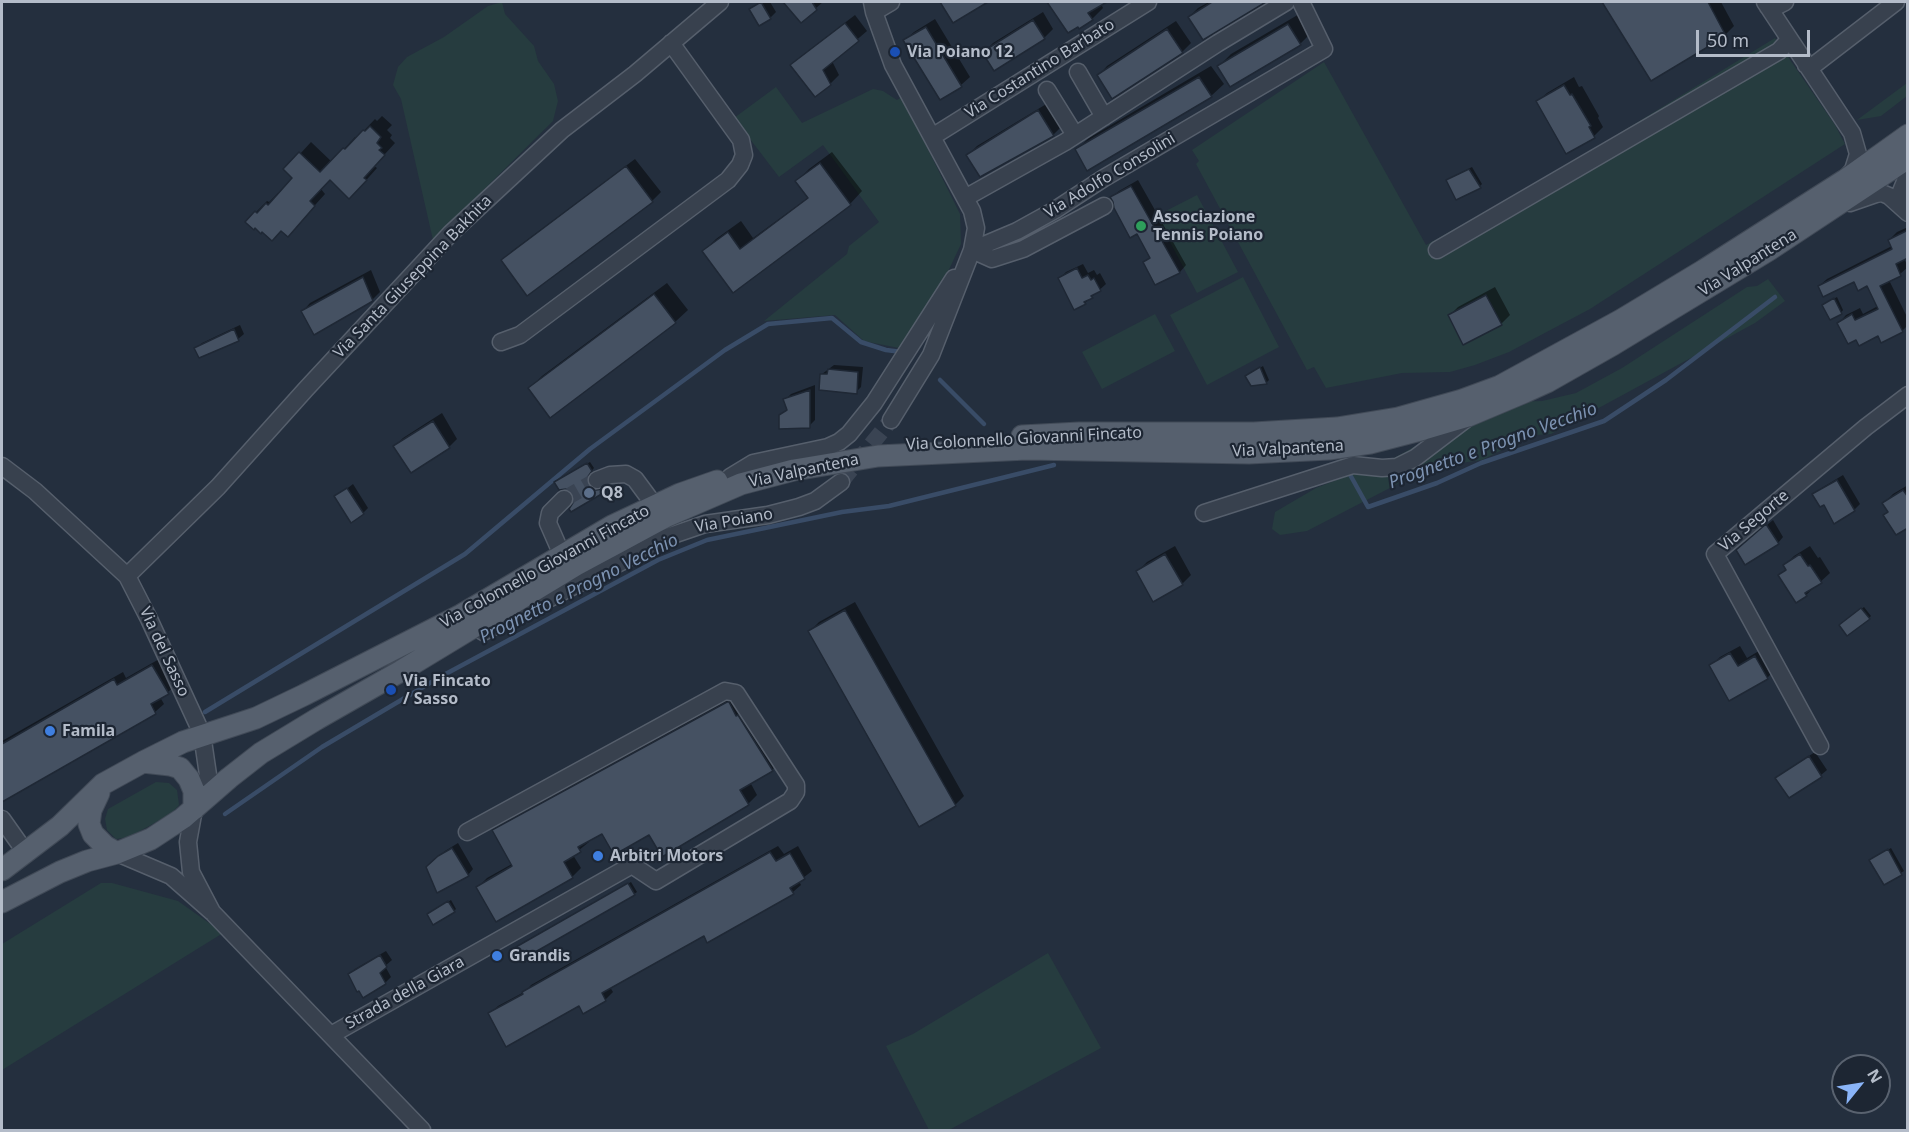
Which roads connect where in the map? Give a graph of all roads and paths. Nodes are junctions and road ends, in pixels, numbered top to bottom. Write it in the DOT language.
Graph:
graph roads {
  1 [pos="720,2"];
  2 [pos="891,2"];
  3 [pos="1148,2"];
  4 [pos="1286,2"];
  5 [pos="1301,2"];
  6 [pos="1785,2"];
  7 [pos="1896,2"];
  8 [pos="1766,4"];
  9 [pos="873,7"];
  10 [pos="1789,40"];
  11 [pos="671,43"];
  12 [pos="1806,65"];
  13 [pos="1078,72"];
  14 [pos="1047,90"];
  15 [pos="1104,117"];
  16 [pos="1852,133"];
  17 [pos="1075,135"];
  18 [pos="1908,135"];
  19 [pos="932,137"];
  20 [pos="1899,153"];
  21 [pos="1908,174"];
  22 [pos="1845,180"];
  23 [pos="965,198"];
  24 [pos="1104,206"];
  25 [pos="1904,210"];
  26 [pos="1820,218"];
  27 [pos="972,250"];
  28 [pos="1437,250"];
  29 [pos="501,342"];
  30 [pos="1908,395"];
  31 [pos="1474,413"];
  32 [pos="891,420"];
  33 [pos="1254,433"];
  34 [pos="1383,440"];
  35 [pos="1400,465"];
  36 [pos="2,466"];
  37 [pos="730,477"];
  38 [pos="597,480"];
  39 [pos="841,482"];
  40 [pos="564,499"];
  41 [pos="705,500"];
  42 [pos="655,506"];
  43 [pos="1204,513"];
  44 [pos="562,555"];
  45 [pos="127,576"];
  46 [pos="401,672"];
  47 [pos="202,734"];
  48 [pos="1820,746"];
  49 [pos="143,762"];
  50 [pos="103,784"];
  51 [pos="194,809"];
  52 [pos="2,819"];
  53 [pos="467,832"];
  54 [pos="26,853"];
  55 [pos="117,853"];
  56 [pos="2,870"];
  57 [pos="2,902"];
  58 [pos="212,912"];
  59 [pos="331,1035"];
  60 [pos="422,1131"];
  1 -- 11 [label="street, Via Santa Giuseppina Bakhita"];
  2 -- 9 [label="street"];
  3 -- 19 [label="street, Via Costantino Barbato"];
  4 -- 15 [label="street"];
  5 -- 27 [label="street, Via Adolfo Consolini"];
  6 -- 8 [label="street"];
  7 -- 12 [label="street"];
  8 -- 10 [label="street"];
  9 -- 19 [label="street"];
  10 -- 12 [label="street"];
  10 -- 28 [label="street"];
  11 -- 29 [label="street"];
  11 -- 45 [label="street, Via Santa Giuseppina Bakhita"];
  12 -- 16 [label="street"];
  13 -- 15 [label="street"];
  14 -- 17 [label="street"];
  15 -- 17 [label="street"];
  16 -- 20 [label="street"];
  16 -- 22 [label="street"];
  17 -- 23 [label="street"];
  18 -- 20 [label="main road, Via Valpantena"];
  19 -- 23 [label="street"];
  20 -- 22 [label="main road, Via Valpantena"];
  20 -- 26 [label="main road, Via Valpantena"];
  21 -- 25 [label="street, Via Valpantena"];
  22 -- 33 [label="main road, Via Valpantena"];
  23 -- 27 [label="street"];
  24 -- 27 [label="street, Via Adolfo Consolini"];
  25 -- 26 [label="street, Via Valpantena"];
  26 -- 31 [label="main road, Via Valpantena"];
  27 -- 32 [label="street"];
  27 -- 37 [label="street"];
  30 -- 48 [label="street, Via Segorte"];
  31 -- 34 [label="main road, Via Valpantena"];
  31 -- 35 [label="street"];
  33 -- 37 [label="main road, Via Colonnello Giovanni Fincato"];
  34 -- 35 [label="street"];
  34 -- 41 [label="main road, Via Valpantena"];
  35 -- 43 [label="street"];
  36 -- 45 [label="street, Via del Sasso"];
  37 -- 42 [label="main road, Via Colonnello Giovanni Fincato"];
  38 -- 42 [label="street"];
  39 -- 46 [label="street, Via Poiano"];
  40 -- 44 [label="street"];
  41 -- 46 [label="main road, Via Colonnello Giovanni Fincato"];
  42 -- 44 [label="main road, Via Colonnello Giovanni Fincato"];
  44 -- 47 [label="main road, Via Colonnello Giovanni Fincato"];
  45 -- 47 [label="street, Via del Sasso"];
  46 -- 51 [label="main road, Via Colonnello Giovanni Fincato"];
  47 -- 49 [label="main road, Via Colonnello Giovanni Fincato"];
  47 -- 51 [label="street, Via del Sasso"];
  49 -- 50 [label="main road, Via Colonnello Giovanni Fincato"];
  49 -- 51 [label="main road"];
  50 -- 54 [label="main road, Via Colonnello Giovanni Fincato"];
  50 -- 55 [label="main road"];
  51 -- 55 [label="main road, Via Colonnello Giovanni Fincato"];
  51 -- 58 [label="street, Strada della Giara"];
  52 -- 54 [label="street"];
  53 -- 59 [label="street, Strada della Giara"];
  54 -- 56 [label="main road, Via Colonnello Giovanni Fincato"];
  55 -- 57 [label="main road, Via Colonnello Giovanni Fincato"];
  55 -- 58 [label="street, Strada della Giara"];
  58 -- 59 [label="street, Strada della Giara"];
  59 -- 60 [label="street, Strada della Giara"];
}
